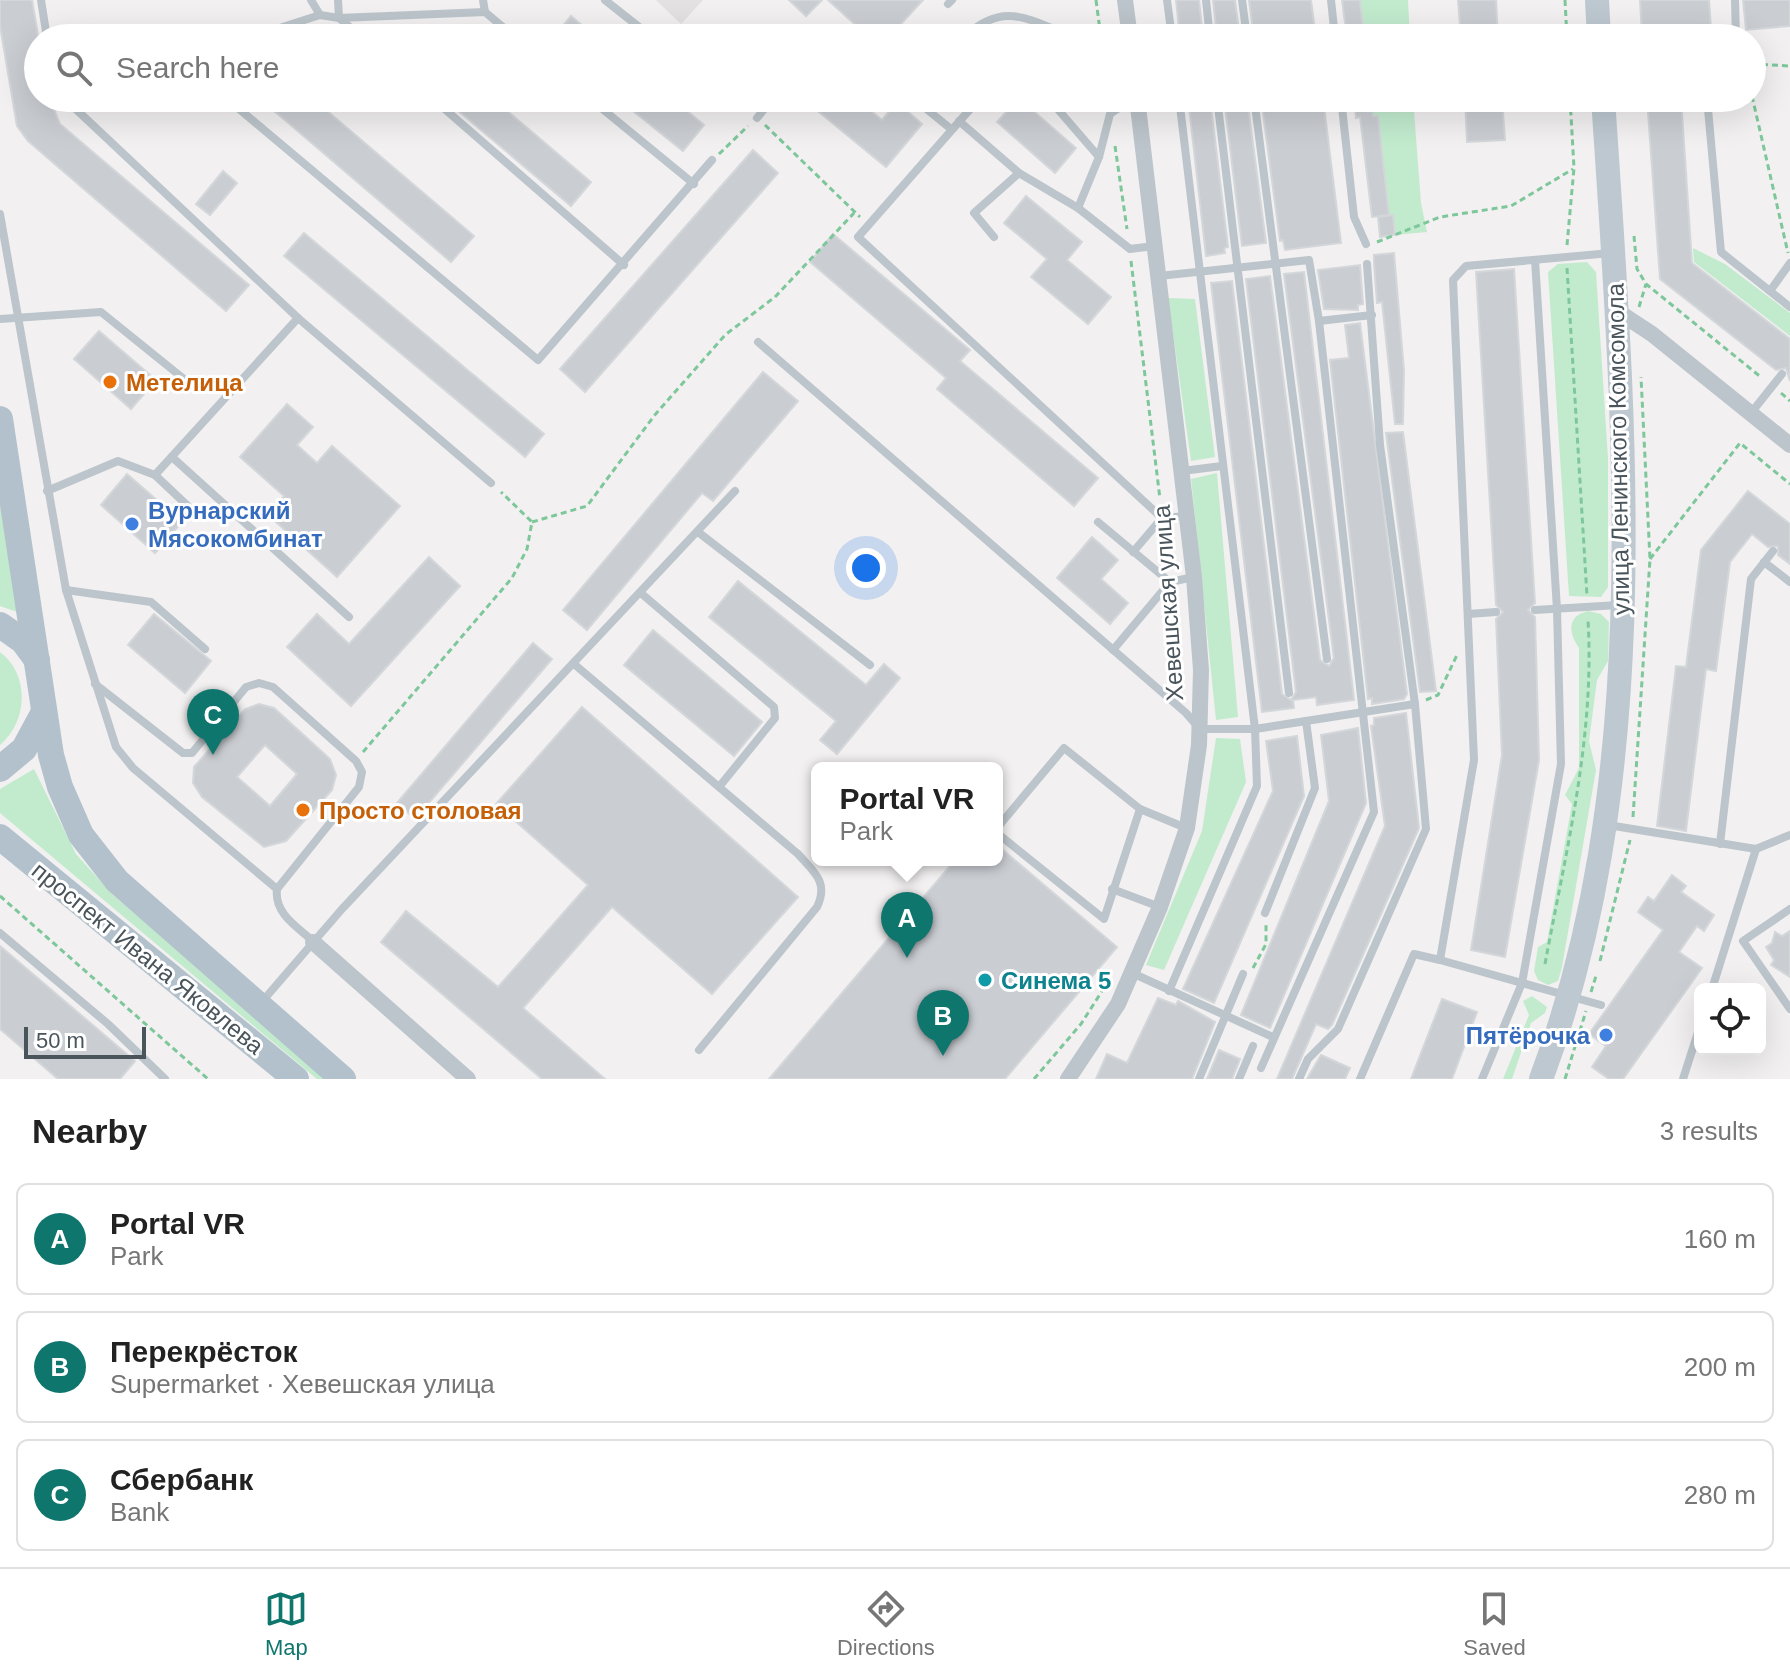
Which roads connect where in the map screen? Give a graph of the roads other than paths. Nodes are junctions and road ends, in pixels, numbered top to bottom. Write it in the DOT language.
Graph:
graph roads {
  1 [pos="41,0"];
  2 [pos="311,0"];
  3 [pos="338,0"];
  4 [pos="483,0"];
  5 [pos="605,0"];
  6 [pos="1125,0"];
  7 [pos="1167,0"];
  8 [pos="1206,0"];
  9 [pos="1242,0"];
  10 [pos="1331,0"];
  11 [pos="1597,0"];
  12 [pos="1735,0"];
  13 [pos="485,12"];
  14 [pos="320,15"];
  15 [pos="339,18"];
  16 [pos="45,24"];
  17 [pos="292,24"];
  18 [pos="346,24"];
  19 [pos="499,24"];
  20 [pos="635,24"];
  21 [pos="976,24"];
  22 [pos="1041,24"];
  23 [pos="1128,24"];
  24 [pos="1170,24"];
  25 [pos="1209,24"];
  26 [pos="1245,24"];
  27 [pos="1334,24"];
  28 [pos="1598,24"];
  29 [pos="1736,24"];
  30 [pos="79,112"];
  31 [pos="243,112"];
  32 [pos="448,112"];
  33 [pos="606,112"];
  34 [pos="762,112"];
  35 [pos="930,112"];
  36 [pos="967,112"];
  37 [pos="1060,112"];
  38 [pos="1113,112"];
  39 [pos="1138,112"];
  40 [pos="1181,112"];
  41 [pos="1219,112"];
  42 [pos="1256,112"];
  43 [pos="1343,112"];
  44 [pos="1604,112"];
  45 [pos="1708,112"];
  46 [pos="757,118"];
  47 [pos="959,121"];
  48 [pos="951,129"];
  49 [pos="1099,157"];
  50 [pos="712,160"];
  51 [pos="1019,173"];
  52 [pos="694,184"];
  53 [pos="1078,208"];
  54 [pos="0,214"];
  55 [pos="994,237"];
  56 [pos="1366,244"];
  57 [pos="1155,246"];
  58 [pos="1613,253"];
  59 [pos="1535,260"];
  60 [pos="1790,262"];
  61 [pos="1275,263"];
  62 [pos="1367,264"];
  63 [pos="624,265"];
  64 [pos="1237,267"];
  65 [pos="1201,271"];
  66 [pos="1159,276"];
  67 [pos="1770,291"];
  68 [pos="1790,307"];
  69 [pos="1628,310"];
  70 [pos="1372,315"];
  71 [pos="19,317"];
  72 [pos="298,318"];
  73 [pos="0,319"];
  74 [pos="1319,321"];
  75 [pos="758,342"];
  76 [pos="1782,374"];
  77 [pos="184,379"];
  78 [pos="1750,413"];
  79 [pos="0,419"];
  80 [pos="1790,445"];
  81 [pos="172,457"];
  82 [pos="1222,466"];
  83 [pos="1182,471"];
  84 [pos="155,475"];
  85 [pos="491,483"];
  86 [pos="47,491"];
  87 [pos="735,491"];
  88 [pos="192,510"];
  89 [pos="1187,516"];
  90 [pos="1162,518"];
  91 [pos="1098,522"];
  92 [pos="698,532"];
  93 [pos="1773,551"];
  94 [pos="1133,552"];
  95 [pos="1764,562"];
  96 [pos="1194,577"];
  97 [pos="1170,582"];
  98 [pos="1790,582"];
  99 [pos="66,590"];
  100 [pos="642,594"];
  101 [pos="1623,605"];
  102 [pos="1557,609"];
  103 [pos="1535,610"];
  104 [pos="1496,612"];
  105 [pos="1468,614"];
  106 [pos="349,617"];
  107 [pos="0,625"];
  108 [pos="205,649"];
  109 [pos="1113,650"];
  110 [pos="1327,659"];
  111 [pos="37,660"];
  112 [pos="574,664"];
  113 [pos="870,665"];
  114 [pos="94,683"];
  115 [pos="1289,693"];
  116 [pos="1415,704"];
  117 [pos="44,712"];
  118 [pos="1363,712"];
  119 [pos="1306,721"];
  120 [pos="1200,729"];
  121 [pos="1255,729"];
  122 [pos="0,769"];
  123 [pos="719,787"];
  124 [pos="1140,809"];
  125 [pos="1003,823"];
  126 [pos="1603,824"];
  127 [pos="1187,828"];
  128 [pos="1003,835"];
  129 [pos="1790,835"];
  130 [pos="1720,844"];
  131 [pos="5,846"];
  132 [pos="1756,849"];
  133 [pos="277,889"];
  134 [pos="1112,889"];
  135 [pos="1160,907"];
  136 [pos="1790,909"];
  137 [pos="1265,913"];
  138 [pos="0,933"];
  139 [pos="1729,937"];
  140 [pos="1743,941"];
  141 [pos="313,942"];
  142 [pos="1440,960"];
  143 [pos="1132,973"];
  144 [pos="1243,974"];
  145 [pos="1522,983"];
  146 [pos="1714,983"];
  147 [pos="1169,991"];
  148 [pos="1568,996"];
  149 [pos="1601,1005"];
  150 [pos="258,1006"];
  151 [pos="1790,1009"];
  152 [pos="1226,1017"];
  153 [pos="1273,1037"];
  154 [pos="1694,1045"];
  155 [pos="1253,1046"];
  156 [pos="699,1050"];
  157 [pos="1261,1068"];
  158 [pos="165,1079"];
  159 [pos="296,1079"];
  160 [pos="343,1079"];
  161 [pos="468,1079"];
  162 [pos="1068,1079"];
  163 [pos="1199,1079"];
  164 [pos="1239,1079"];
  165 [pos="1299,1079"];
  166 [pos="1360,1079"];
  167 [pos="1482,1079"];
  168 [pos="1541,1079"];
  169 [pos="1683,1079"];
  1 -- 16 [label="lane"];
  2 -- 14 [label="lane"];
  3 -- 15 [label="lane"];
  4 -- 13 [label="lane"];
  5 -- 20 [label="lane"];
  6 -- 23 [label="street"];
  7 -- 24 [label="lane"];
  8 -- 25 [label="lane"];
  9 -- 26 [label="lane"];
  10 -- 27 [label="lane"];
  11 -- 28 [label="main road"];
  12 -- 29 [label="lane"];
  13 -- 15 [label="lane"];
  13 -- 19 [label="lane"];
  14 -- 15 [label="lane"];
  14 -- 17 [label="lane"];
  15 -- 18 [label="lane"];
  21 -- 22 [label="lane"];
  30 -- 72 [label="lane"];
  31 -- 63 [label="lane"];
  32 -- 63 [label="lane"];
  33 -- 52 [label="lane"];
  34 -- 46 [label="lane"];
  35 -- 48 [label="lane"];
  36 -- 47 [label="lane"];
  37 -- 49 [label="lane"];
  38 -- 49 [label="lane"];
  39 -- 57 [label="street, Хевешская улица"];
  40 -- 65 [label="lane"];
  41 -- 64 [label="lane"];
  42 -- 61 [label="lane"];
  43 -- 56 [label="lane"];
  44 -- 58 [label="main road, улица Ленинского Комсомола"];
  45 -- 67 [label="lane"];
  47 -- 48 [label="lane"];
  47 -- 51 [label="lane"];
  48 -- 90 [label="lane"];
  49 -- 53 [label="lane"];
  50 -- 52 [label="lane"];
  51 -- 53 [label="lane"];
  51 -- 55 [label="lane"];
  52 -- 63 [label="lane"];
  53 -- 57 [label="lane"];
  54 -- 71 [label="lane"];
  57 -- 66 [label="street, Хевешская улица"];
  58 -- 59 [label="lane"];
  58 -- 69 [label="main road, улица Ленинского Комсомола"];
  59 -- 102 [label="lane"];
  59 -- 105 [label="lane"];
  60 -- 67 [label="lane"];
  61 -- 64 [label="lane"];
  61 -- 74 [label="lane"];
  61 -- 110 [label="lane"];
  62 -- 70 [label="lane"];
  64 -- 65 [label="lane"];
  64 -- 115 [label="lane"];
  65 -- 66 [label="lane"];
  65 -- 82 [label="lane"];
  66 -- 83 [label="street, Хевешская улица"];
  67 -- 68 [label="lane"];
  69 -- 78 [label="street"];
  69 -- 101 [label="main road, улица Ленинского Комсомола"];
  70 -- 74 [label="lane"];
  70 -- 116 [label="lane"];
  71 -- 73 [label="lane"];
  71 -- 77 [label="lane"];
  71 -- 86 [label="lane"];
  72 -- 81 [label="lane"];
  72 -- 85 [label="lane"];
  74 -- 118 [label="lane"];
  75 -- 109 [label="lane"];
  76 -- 78 [label="lane"];
  78 -- 80 [label="street"];
  79 -- 111 [label="main road, проспект Ивана Яковлева"];
  81 -- 84 [label="lane"];
  81 -- 106 [label="lane"];
  82 -- 83 [label="lane"];
  82 -- 121 [label="lane"];
  83 -- 89 [label="street, Хевешская улица"];
  84 -- 86 [label="lane"];
  84 -- 88 [label="lane"];
  86 -- 99 [label="lane"];
  87 -- 92 [label="lane"];
  89 -- 90 [label="lane"];
  89 -- 96 [label="street, Хевешская улица"];
  90 -- 94 [label="lane"];
  91 -- 94 [label="lane"];
  92 -- 100 [label="lane"];
  92 -- 113 [label="lane"];
  93 -- 95 [label="lane"];
  94 -- 97 [label="lane"];
  95 -- 98 [label="lane"];
  95 -- 130 [label="lane"];
  96 -- 97 [label="lane"];
  96 -- 120 [label="street, Хевешская улица"];
  97 -- 109 [label="lane"];
  99 -- 108 [label="lane"];
  99 -- 114 [label="lane"];
  100 -- 112 [label="lane"];
  100 -- 123 [label="lane"];
  101 -- 102 [label="lane"];
  101 -- 126 [label="main road, улица Ленинского Комсомола"];
  102 -- 103 [label="lane"];
  102 -- 145 [label="lane"];
  104 -- 105 [label="lane"];
  105 -- 142 [label="lane"];
  107 -- 111 [label="main road"];
  109 -- 120 [label="lane"];
  111 -- 117 [label="main road, проспект Ивана Яковлева"];
  112 -- 123 [label="lane"];
  112 -- 141 [label="lane"];
  114 -- 133 [label="lane"];
  114 -- 133 [label="lane"];
  116 -- 118 [label="lane"];
  116 -- 165 [label="lane"];
  117 -- 122 [label="main road"];
  117 -- 150 [label="main road, проспект Ивана Яковлева"];
  118 -- 119 [label="lane"];
  118 -- 153 [label="lane"];
  119 -- 121 [label="lane"];
  119 -- 137 [label="lane"];
  120 -- 121 [label="lane"];
  120 -- 127 [label="street, Хевешская улица"];
  121 -- 147 [label="lane"];
  123 -- 156 [label="lane"];
  124 -- 125 [label="lane"];
  124 -- 127 [label="lane"];
  124 -- 134 [label="lane"];
  126 -- 130 [label="lane"];
  126 -- 148 [label="main road, улица Ленинского Комсомола"];
  127 -- 135 [label="street, Хевешская улица"];
  128 -- 134 [label="lane"];
  129 -- 132 [label="lane"];
  130 -- 132 [label="lane"];
  131 -- 159 [label="main road, проспект Ивана Яковлева"];
  132 -- 139 [label="lane"];
  133 -- 141 [label="lane"];
  134 -- 135 [label="lane"];
  135 -- 143 [label="street, Хевешская улица"];
  136 -- 140 [label="lane"];
  138 -- 158 [label="lane"];
  139 -- 140 [label="lane"];
  139 -- 146 [label="lane"];
  140 -- 151 [label="lane"];
  141 -- 150 [label="lane"];
  141 -- 161 [label="street"];
  142 -- 145 [label="lane"];
  142 -- 166 [label="lane"];
  143 -- 147 [label="lane"];
  143 -- 162 [label="street, Хевешская улица"];
  144 -- 152 [label="lane"];
  145 -- 148 [label="lane"];
  145 -- 167 [label="lane"];
  147 -- 152 [label="lane"];
  148 -- 149 [label="lane"];
  148 -- 168 [label="main road, улица Ленинского Комсомола"];
  150 -- 160 [label="main road, проспект Ивана Яковлева"];
  152 -- 153 [label="lane"];
  152 -- 163 [label="lane"];
  153 -- 157 [label="lane"];
  154 -- 169 [label="lane"];
  155 -- 164 [label="lane"];
}
